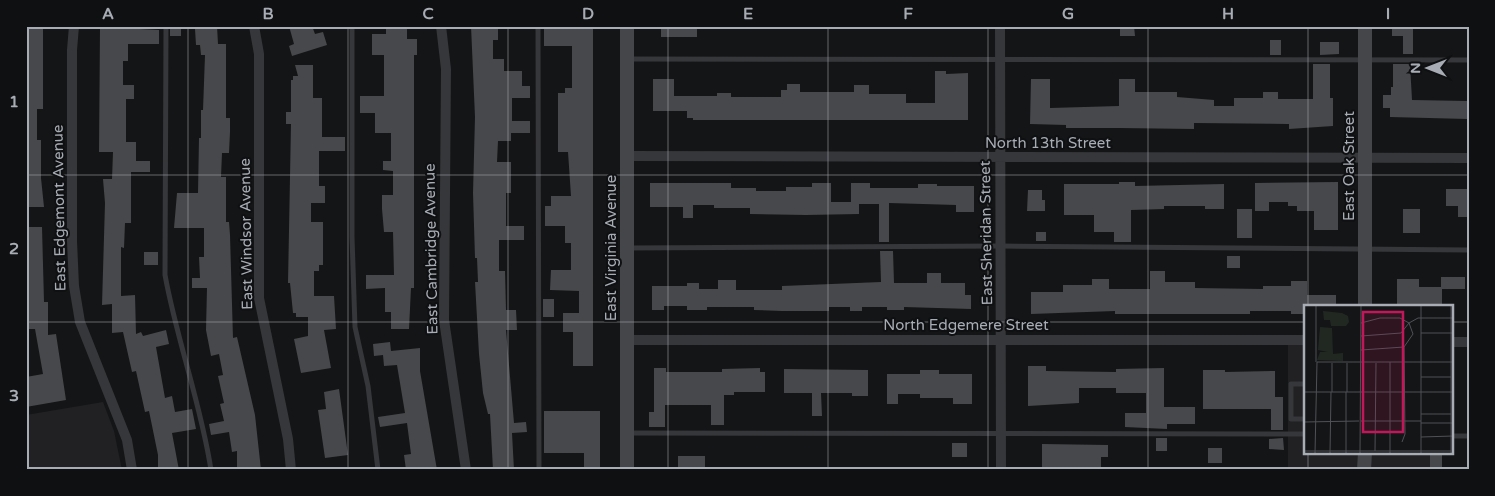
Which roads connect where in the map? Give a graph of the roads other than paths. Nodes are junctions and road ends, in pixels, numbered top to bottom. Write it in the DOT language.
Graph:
graph roads {
  1 [pos="74,26"];
  2 [pos="166,26"];
  3 [pos="254,26"];
  4 [pos="352,26"];
  5 [pos="441,26"];
  6 [pos="538,26"];
  7 [pos="627,26"];
  8 [pos="1000,26"];
  9 [pos="1365,26"];
  10 [pos="627,59"];
  11 [pos="1365,60"];
  12 [pos="1469,60"];
  13 [pos="1000,61"];
  14 [pos="627,156"];
  15 [pos="1000,158"];
  16 [pos="1366,158"];
  17 [pos="1469,158"];
  18 [pos="1002,246"];
  19 [pos="627,248"];
  20 [pos="1365,249"];
  21 [pos="1469,250"];
  22 [pos="1365,305"];
  23 [pos="627,340"];
  24 [pos="1002,340"];
  25 [pos="1304,340"];
  26 [pos="1452,342"];
  27 [pos="1469,342"];
  28 [pos="1304,384"];
  29 [pos="1304,419"];
  30 [pos="627,433"];
  31 [pos="1001,433"];
  32 [pos="1304,434"];
  33 [pos="1452,436"];
  34 [pos="1469,436"];
  35 [pos="132,470"];
  36 [pos="211,470"];
  37 [pos="291,470"];
  38 [pos="378,470"];
  39 [pos="466,470"];
  40 [pos="538,470"];
  41 [pos="627,470"];
  42 [pos="1001,470"];
  1 -- 35 [label="street, East Edgemont Avenue"];
  2 -- 36 [label="lane"];
  3 -- 37 [label="street, East Windsor Avenue"];
  4 -- 38 [label="lane"];
  5 -- 39 [label="street, East Cambridge Avenue"];
  6 -- 40 [label="lane"];
  7 -- 10 [label="street, East Virginia Avenue"];
  8 -- 13 [label="street, East Sheridan Street"];
  9 -- 11 [label="street, East Oak Street"];
  10 -- 13 [label="lane"];
  10 -- 14 [label="street, East Virginia Avenue"];
  11 -- 12 [label="lane"];
  11 -- 13 [label="lane"];
  11 -- 16 [label="street, East Oak Street"];
  13 -- 15 [label="street, East Sheridan Street"];
  14 -- 15 [label="street, North 13th Street"];
  14 -- 19 [label="street, East Virginia Avenue"];
  15 -- 16 [label="street, North 13th Street"];
  15 -- 18 [label="street, East Sheridan Street"];
  16 -- 17 [label="street, North 13th Street"];
  16 -- 20 [label="street, East Oak Street"];
  18 -- 19 [label="lane"];
  18 -- 20 [label="lane"];
  18 -- 24 [label="street, East Sheridan Street"];
  19 -- 23 [label="street, East Virginia Avenue"];
  20 -- 21 [label="lane"];
  20 -- 22 [label="street, East Oak Street"];
  23 -- 24 [label="street, North Edgemere Street"];
  23 -- 30 [label="street, East Virginia Avenue"];
  24 -- 25 [label="street, North Edgemere Street"];
  24 -- 31 [label="street, East Sheridan Street"];
  26 -- 27 [label="street"];
  28 -- 29 [label="lane"];
  30 -- 31 [label="lane"];
  30 -- 41 [label="street, East Virginia Avenue"];
  31 -- 32 [label="lane"];
  31 -- 42 [label="street, East Sheridan Street"];
  33 -- 34 [label="lane"];
}
